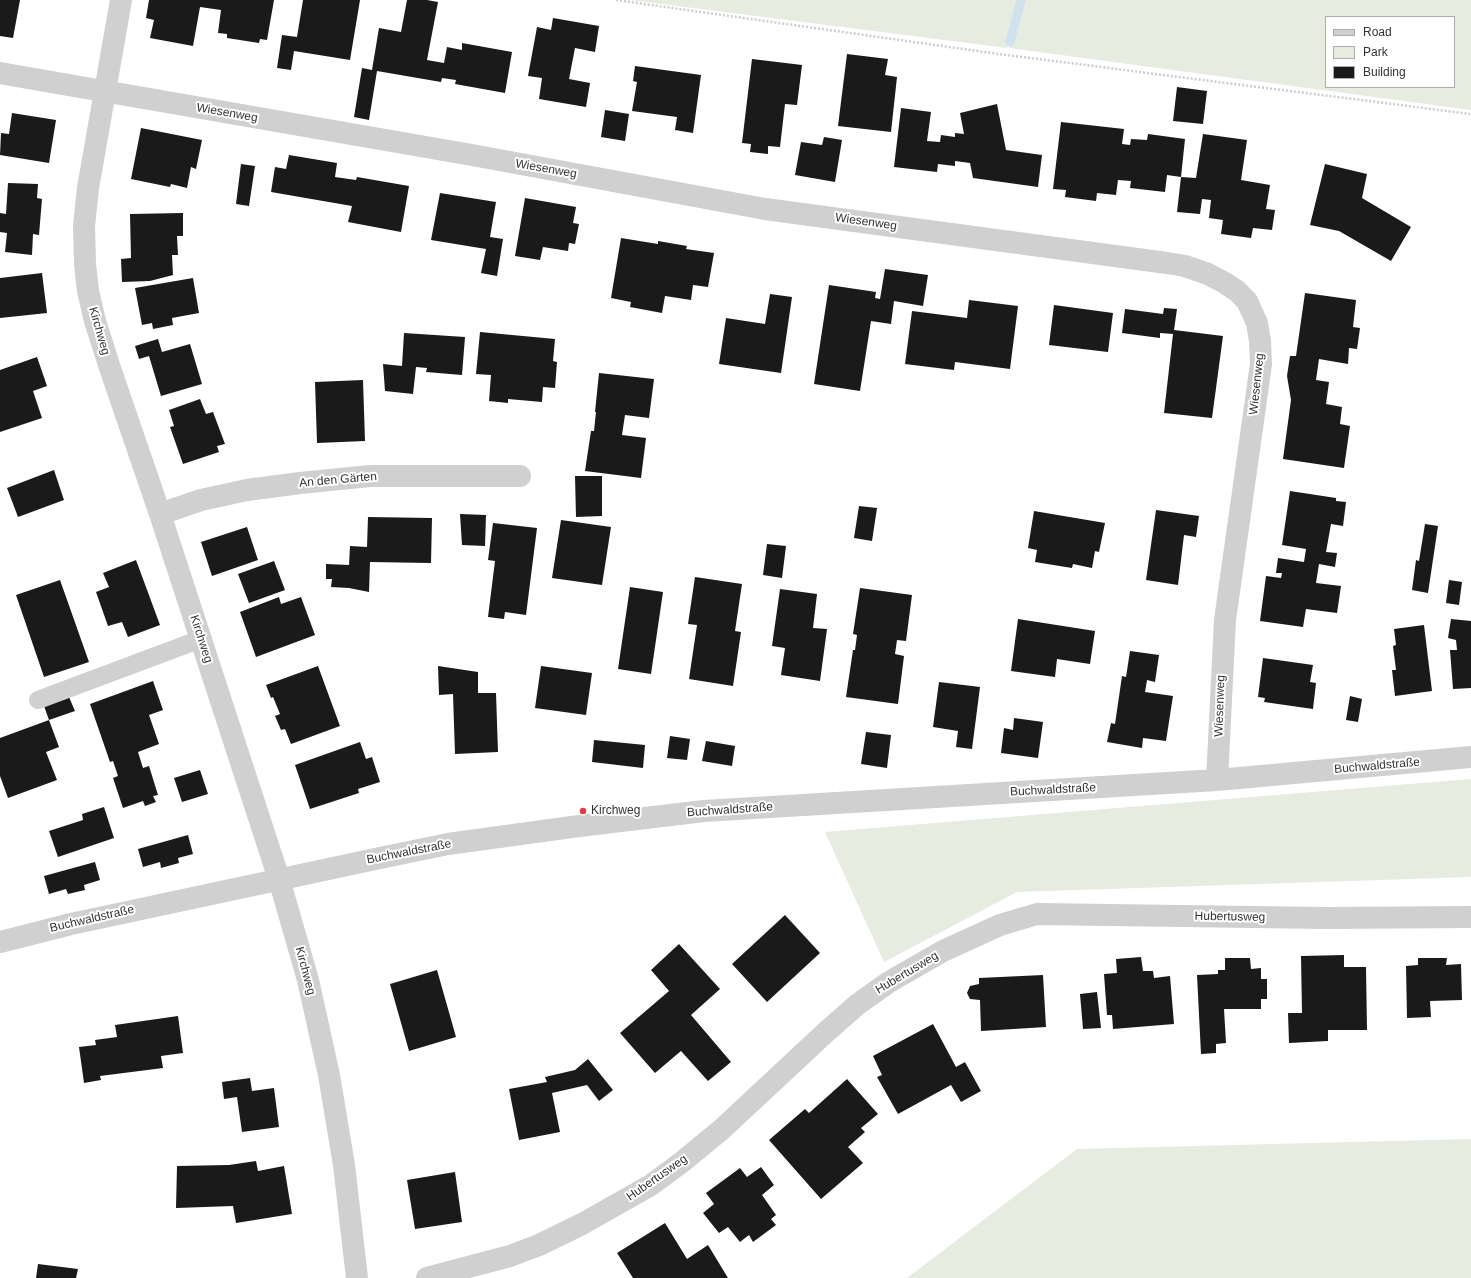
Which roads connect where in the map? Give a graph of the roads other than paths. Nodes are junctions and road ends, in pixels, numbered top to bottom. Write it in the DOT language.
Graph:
graph roads {
  1 [pos="121,0"];
  2 [pos="0,73"];
  3 [pos="104,92"];
  4 [pos="520,476"];
  5 [pos="160,514"];
  6 [pos="201,639"];
  7 [pos="38,700"];
  8 [pos="1471,757"];
  9 [pos="1217,780"];
  10 [pos="279,879"];
  11 [pos="1471,917"];
  12 [pos="0,942"];
  13 [pos="357,1278"];
  14 [pos="427,1278"];
  1 -- 3 [label="street, Kirchweg"];
  2 -- 3 [label="street, Wiesenweg"];
  3 -- 5 [label="street, Kirchweg"];
  3 -- 9 [label="street, Wiesenweg"];
  4 -- 5 [label="street, An den Gärten"];
  5 -- 6 [label="street, Kirchweg"];
  6 -- 7 [label="lane"];
  6 -- 10 [label="street, Kirchweg"];
  8 -- 9 [label="street, Buchwaldstraße"];
  9 -- 10 [label="street, Buchwaldstraße"];
  10 -- 12 [label="street, Buchwaldstraße"];
  10 -- 13 [label="street, Kirchweg"];
  11 -- 14 [label="street, Hubertusweg"];
}
